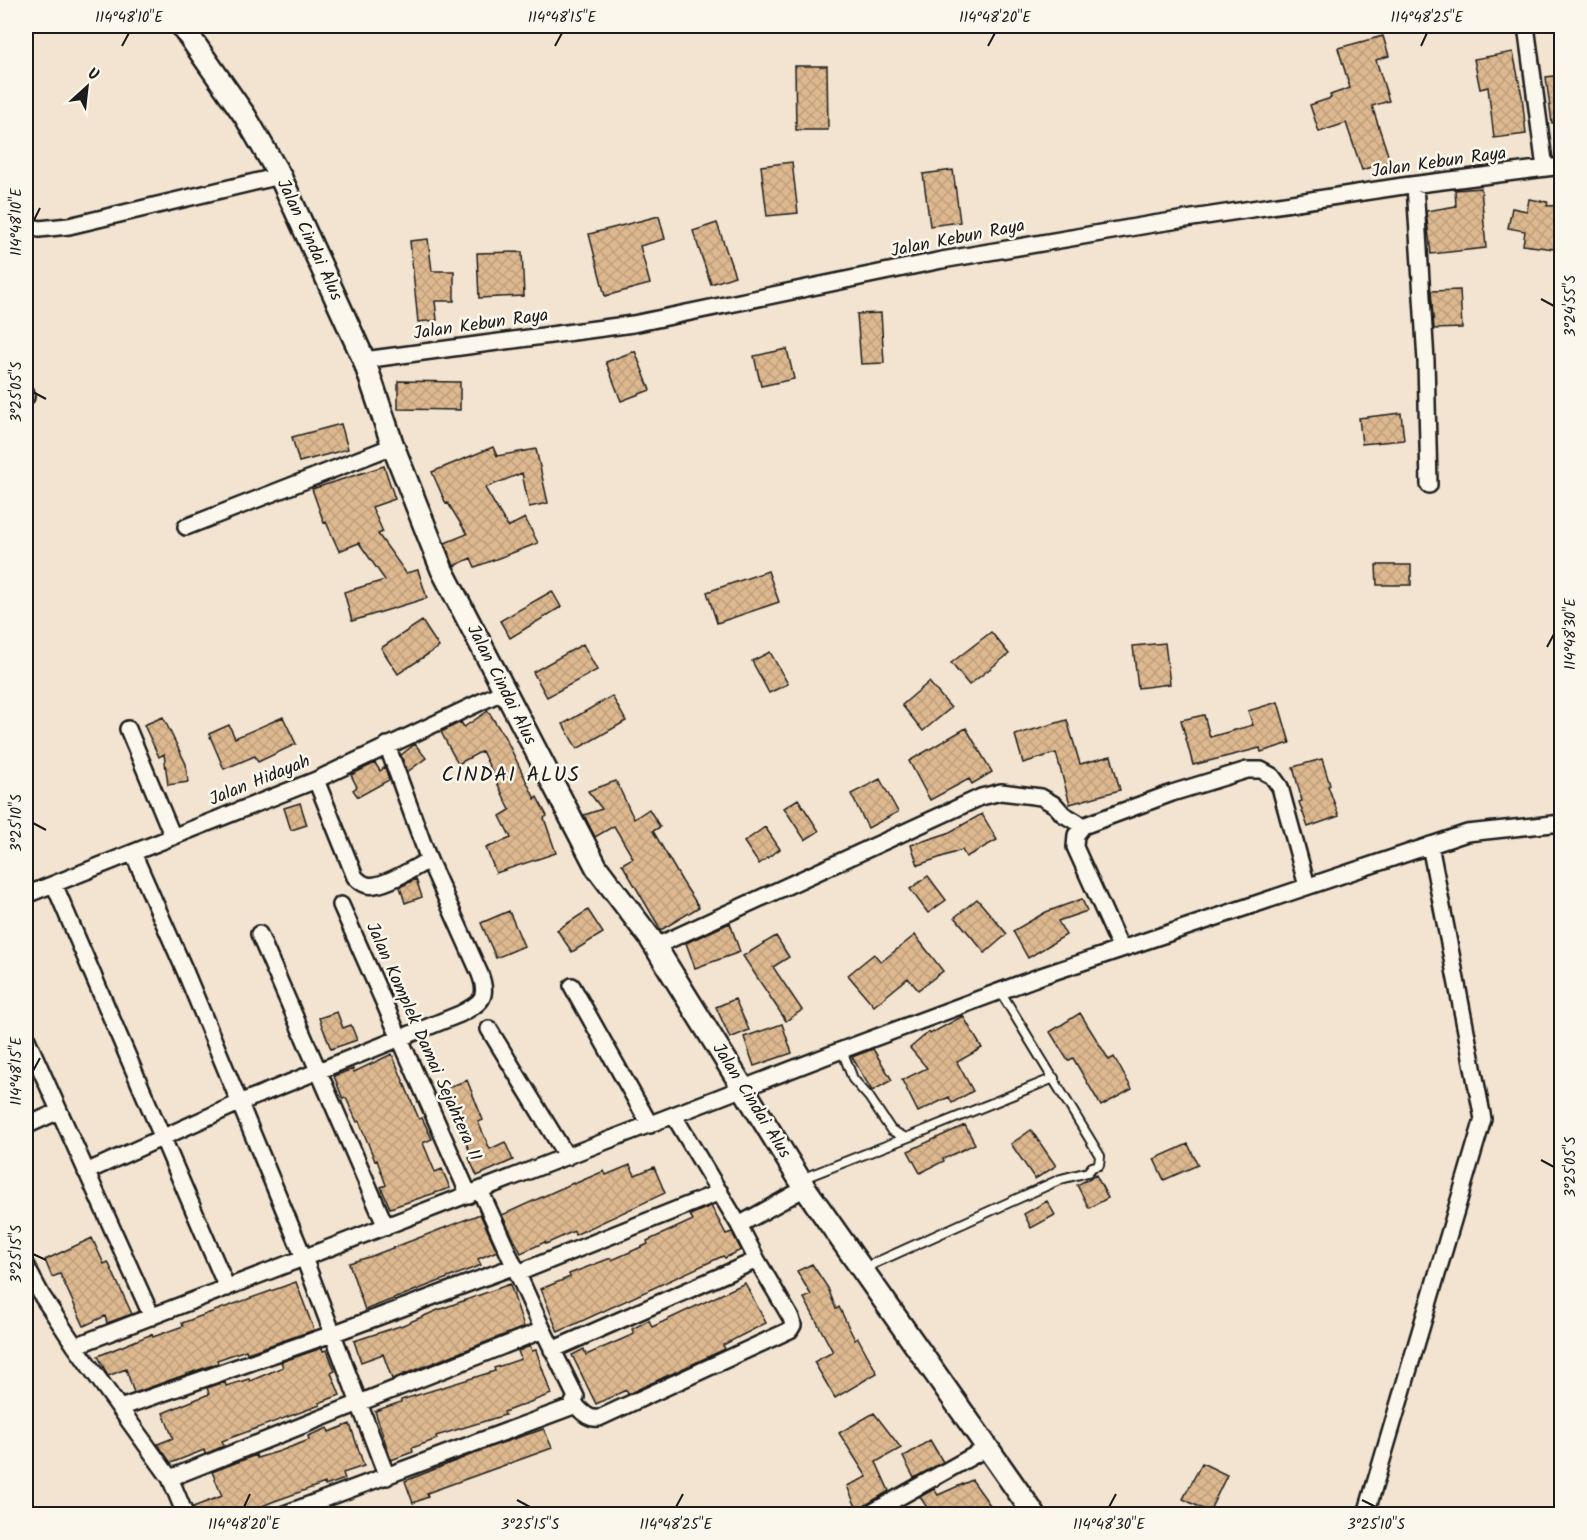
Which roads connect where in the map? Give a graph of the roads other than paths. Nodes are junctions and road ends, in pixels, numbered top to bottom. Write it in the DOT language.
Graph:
graph roads {
  1 [pos="183,26"];
  2 [pos="1526,26"];
  3 [pos="1562,166"];
  4 [pos="1545,168"];
  5 [pos="280,176"];
  6 [pos="1415,185"];
  7 [pos="26,224"];
  8 [pos="364,360"];
  9 [pos="393,446"];
  10 [pos="1430,485"];
  11 [pos="186,527"];
  12 [pos="504,691"];
  13 [pos="128,729"];
  14 [pos="387,746"];
  15 [pos="316,780"];
  16 [pos="1562,823"];
  17 [pos="1083,826"];
  18 [pos="173,837"];
  19 [pos="1430,845"];
  20 [pos="133,853"];
  21 [pos="429,860"];
  22 [pos="54,884"];
  23 [pos="1307,886"];
  24 [pos="26,895"];
  25 [pos="341,905"];
  26 [pos="259,934"];
  27 [pos="654,947"];
  28 [pos="1121,949"];
  29 [pos="572,986"];
  30 [pos="1000,991"];
  31 [pos="489,1029"];
  32 [pos="26,1037"];
  33 [pos="399,1037"];
  34 [pos="842,1050"];
  35 [pos="318,1071"];
  36 [pos="1054,1078"];
  37 [pos="744,1089"];
  38 [pos="239,1103"];
  39 [pos="59,1111"];
  40 [pos="674,1116"];
  41 [pos="650,1125"];
  42 [pos="26,1126"];
  43 [pos="162,1136"];
  44 [pos="906,1138"];
  45 [pos="567,1157"];
  46 [pos="86,1172"];
  47 [pos="802,1184"];
  48 [pos="720,1192"];
  49 [pos="475,1193"];
  50 [pos="740,1225"];
  51 [pos="386,1227"];
  52 [pos="304,1258"];
  53 [pos="757,1260"];
  54 [pos="26,1266"];
  55 [pos="517,1269"];
  56 [pos="860,1269"];
  57 [pos="227,1288"];
  58 [pos="152,1317"];
  59 [pos="543,1330"];
  60 [pos="332,1334"];
  61 [pos="75,1346"];
  62 [pos="552,1350"];
  63 [pos="359,1404"];
  64 [pos="574,1404"];
  65 [pos="120,1408"];
  66 [pos="987,1448"];
  67 [pos="387,1477"];
  68 [pos="170,1478"];
  69 [pos="185,1515"];
  70 [pos="284,1515"];
  71 [pos="869,1515"];
  72 [pos="1034,1515"];
  73 [pos="1366,1515"];
  1 -- 5 [label="street, Jalan Cindai Alus"];
  2 -- 4 [label="street"];
  3 -- 4 [label="street, Jalan Kebun Raya"];
  4 -- 6 [label="street, Jalan Kebun Raya"];
  5 -- 7 [label="street"];
  5 -- 8 [label="street, Jalan Cindai Alus"];
  6 -- 8 [label="street, Jalan Kebun Raya"];
  6 -- 10 [label="street"];
  8 -- 9 [label="street, Jalan Cindai Alus"];
  9 -- 11 [label="street"];
  9 -- 12 [label="street, Jalan Cindai Alus"];
  12 -- 14 [label="street, Jalan Hidayah"];
  12 -- 27 [label="street, Jalan Cindai Alus"];
  13 -- 18 [label="street"];
  14 -- 15 [label="street, Jalan Hidayah"];
  14 -- 21 [label="street"];
  15 -- 18 [label="street, Jalan Hidayah"];
  15 -- 21 [label="street"];
  16 -- 19 [label="street"];
  17 -- 23 [label="street"];
  17 -- 27 [label="street"];
  17 -- 28 [label="street"];
  18 -- 20 [label="street, Jalan Hidayah"];
  19 -- 23 [label="street"];
  19 -- 73 [label="street"];
  20 -- 22 [label="street, Jalan Hidayah"];
  20 -- 38 [label="street"];
  21 -- 33 [label="street"];
  22 -- 24 [label="street, Jalan Hidayah"];
  22 -- 43 [label="street"];
  23 -- 28 [label="street"];
  25 -- 33 [label="street, Jalan Komplek Damai Sejahtera II"];
  26 -- 35 [label="street"];
  27 -- 37 [label="street, Jalan Cindai Alus"];
  28 -- 30 [label="street"];
  29 -- 41 [label="street"];
  30 -- 34 [label="street"];
  30 -- 36 [label="lane"];
  31 -- 45 [label="street"];
  32 -- 39 [label="street"];
  33 -- 35 [label="street"];
  33 -- 49 [label="street, Jalan Komplek Damai Sejahtera II"];
  34 -- 37 [label="street"];
  34 -- 44 [label="lane"];
  35 -- 38 [label="street"];
  35 -- 51 [label="street"];
  36 -- 44 [label="lane"];
  36 -- 56 [label="lane"];
  37 -- 40 [label="street"];
  37 -- 47 [label="street, Jalan Cindai Alus"];
  38 -- 43 [label="street"];
  38 -- 52 [label="street"];
  39 -- 42 [label="street"];
  39 -- 46 [label="street"];
  40 -- 41 [label="street"];
  40 -- 48 [label="street"];
  41 -- 45 [label="street"];
  43 -- 46 [label="street"];
  43 -- 57 [label="street"];
  44 -- 47 [label="lane"];
  45 -- 49 [label="street"];
  46 -- 58 [label="street"];
  47 -- 50 [label="street"];
  47 -- 56 [label="street, Jalan Cindai Alus"];
  48 -- 50 [label="street"];
  48 -- 55 [label="street"];
  49 -- 51 [label="street"];
  49 -- 55 [label="street, Jalan Komplek Damai Sejahtera II"];
  50 -- 53 [label="street"];
  51 -- 52 [label="street"];
  52 -- 57 [label="street"];
  52 -- 60 [label="street"];
  53 -- 62 [label="street"];
  53 -- 64 [label="street"];
  54 -- 61 [label="street"];
  55 -- 59 [label="street, Jalan Komplek Damai Sejahtera II"];
  55 -- 60 [label="street"];
  56 -- 66 [label="street, Jalan Cindai Alus"];
  57 -- 58 [label="street"];
  58 -- 61 [label="street"];
  59 -- 62 [label="street, Jalan Komplek Damai Sejahtera II"];
  59 -- 63 [label="street"];
  60 -- 63 [label="street"];
  60 -- 65 [label="street"];
  61 -- 65 [label="street"];
  62 -- 64 [label="street, Jalan Komplek Damai Sejahtera II"];
  63 -- 67 [label="street"];
  63 -- 68 [label="street"];
  64 -- 67 [label="street"];
  65 -- 68 [label="street"];
  66 -- 71 [label="street"];
  66 -- 72 [label="street, Jalan Cindai Alus"];
  67 -- 70 [label="street"];
  68 -- 69 [label="street"];
}
